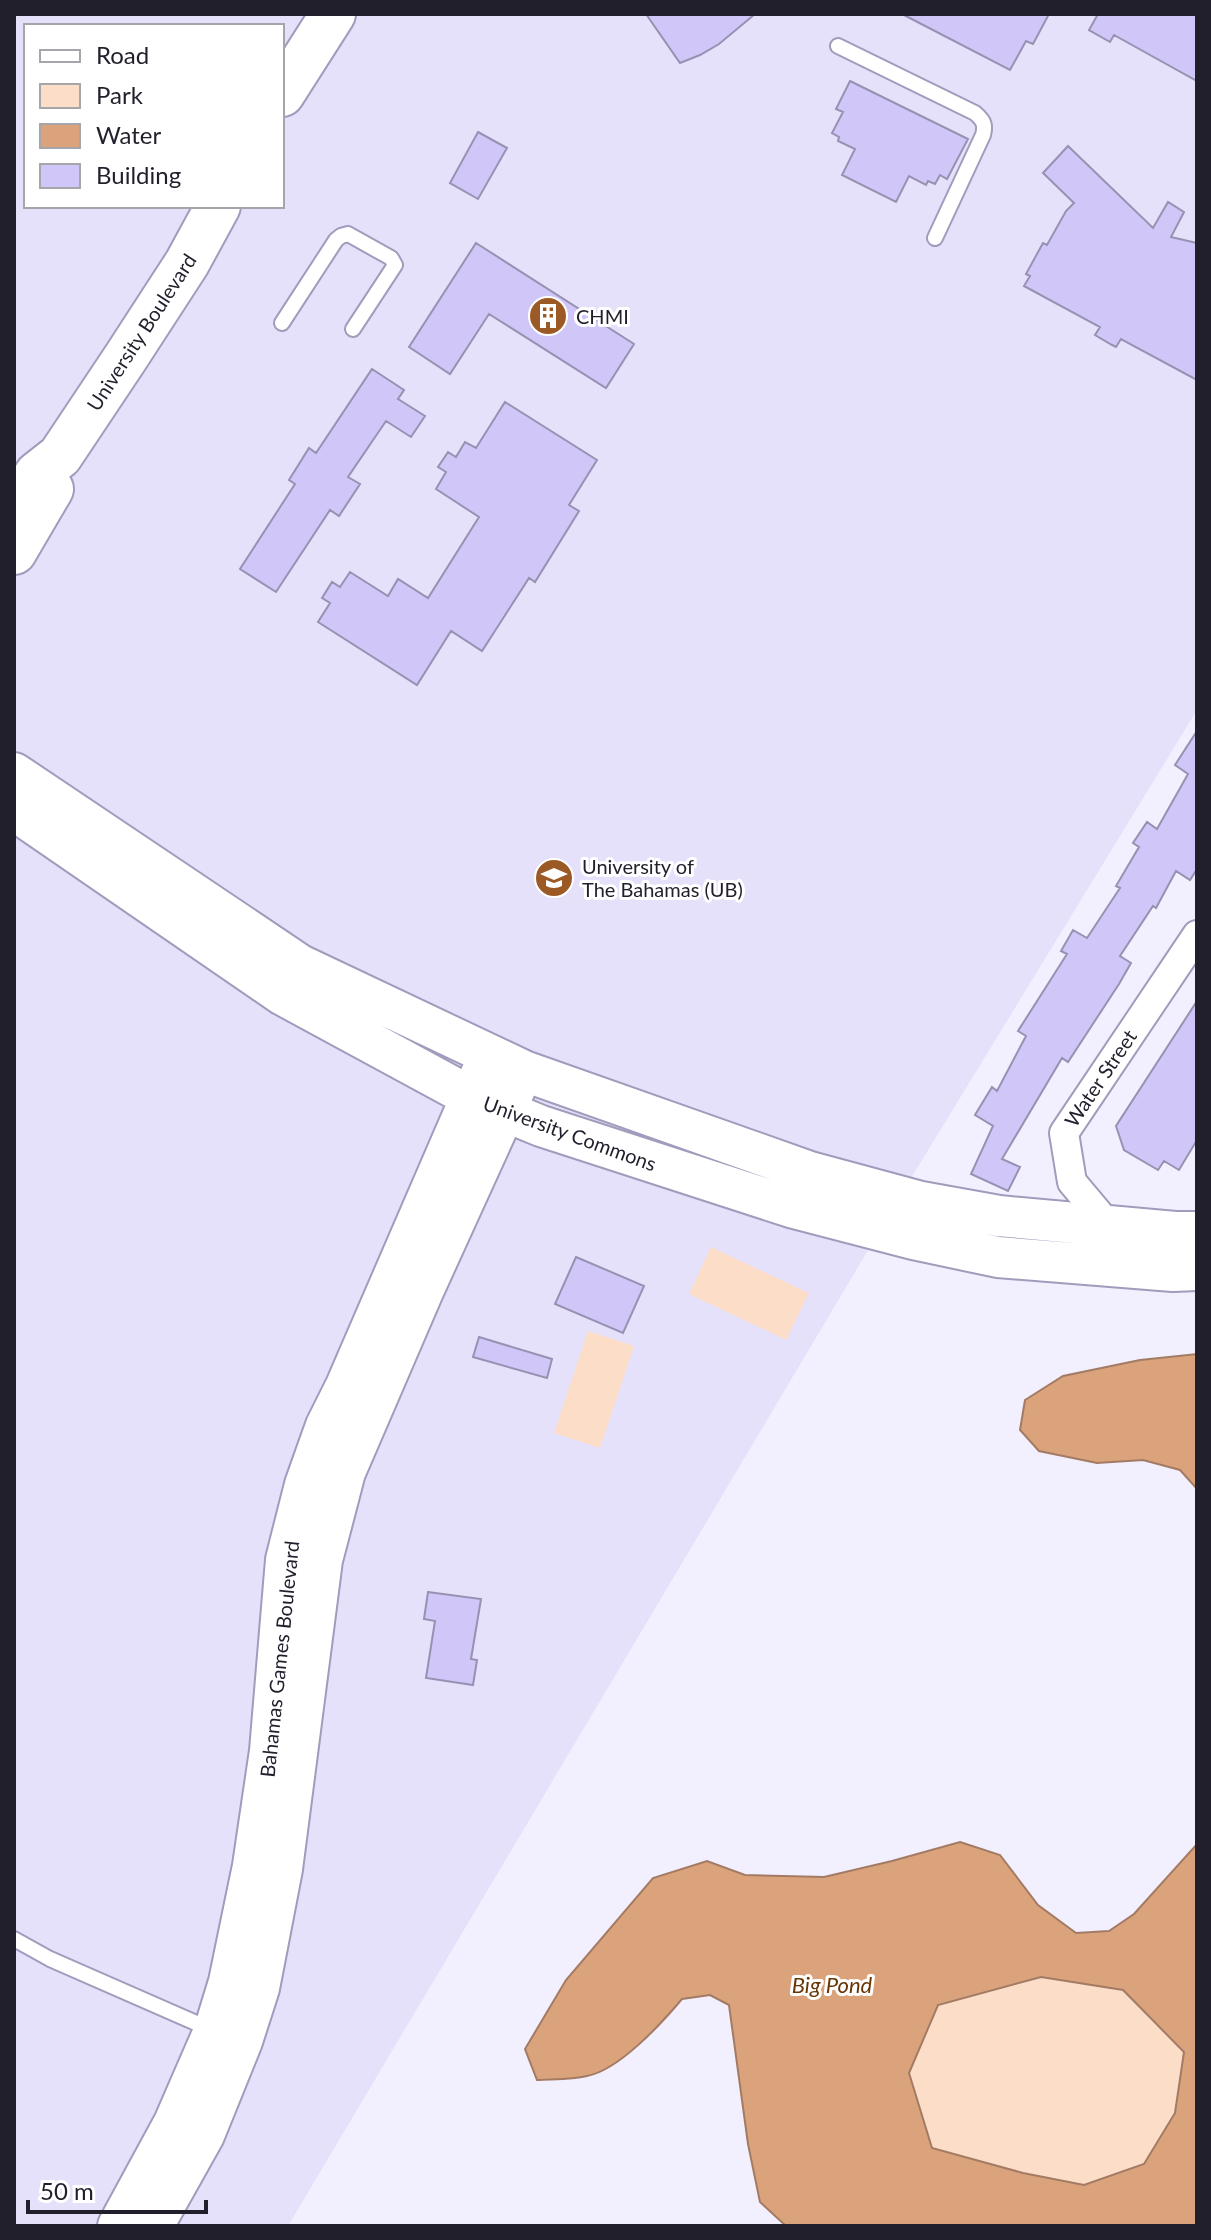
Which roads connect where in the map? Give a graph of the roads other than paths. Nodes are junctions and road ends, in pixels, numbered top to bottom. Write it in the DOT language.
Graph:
graph roads {
  1 [pos="333,14"];
  2 [pos="838,46"];
  3 [pos="284,91"];
  4 [pos="217,208"];
  5 [pos="935,238"];
  6 [pos="282,323"];
  7 [pos="353,329"];
  8 [pos="60,456"];
  9 [pos="14,509"];
  10 [pos="14,552"];
  11 [pos="14,773"];
  12 [pos="14,810"];
  13 [pos="1197,935"];
  14 [pos="506,1063"];
  15 [pos="488,1104"];
  16 [pos="1109,1226"];
  17 [pos="1197,1232"];
  18 [pos="1197,1270"];
  19 [pos="14,1939"];
  20 [pos="228,2036"];
  21 [pos="118,2226"];
  22 [pos="153,2226"];
  1 -- 3 [label="main road"];
  2 -- 5 [label="lane"];
  4 -- 8 [label="main road, University Boulevard"];
  6 -- 7 [label="lane"];
  8 -- 9 [label="main road, University Boulevard"];
  8 -- 10 [label="main road, University Boulevard"];
  11 -- 14 [label="main road"];
  12 -- 15 [label="main road, University Commons"];
  13 -- 16 [label="street, Water Street"];
  14 -- 15 [label="main road, Bahamas Games Boulevard"];
  14 -- 16 [label="main road"];
  15 -- 18 [label="main road, University Commons"];
  15 -- 20 [label="main road, Bahamas Games Boulevard"];
  16 -- 17 [label="main road"];
  19 -- 20 [label="lane"];
  20 -- 21 [label="main road, Bahamas Games Boulevard"];
  20 -- 22 [label="main road, Bahamas Games Boulevard"];
}
